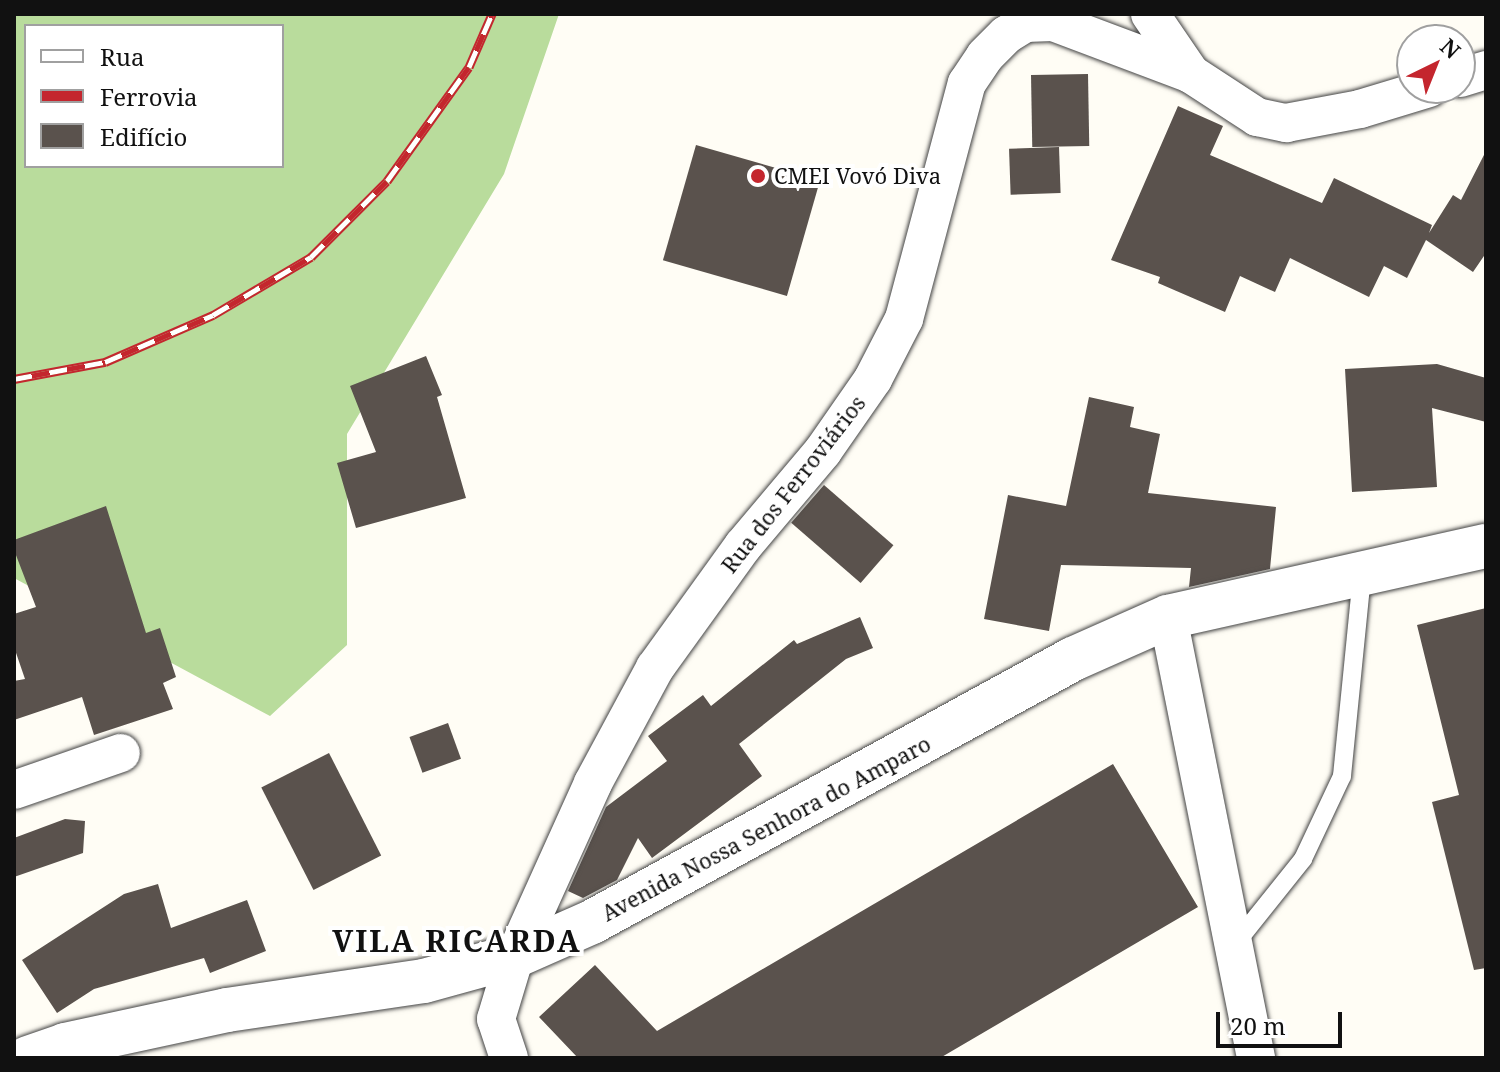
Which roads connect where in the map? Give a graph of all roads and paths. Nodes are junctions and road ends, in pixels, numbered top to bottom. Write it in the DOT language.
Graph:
graph roads {
  1 [pos="1150,14"];
  2 [pos="1191,74"];
  3 [pos="1396,98"];
  4 [pos="1486,546"];
  5 [pos="1362,573"];
  6 [pos="1168,617"];
  7 [pos="121,753"];
  8 [pos="14,790"];
  9 [pos="1233,946"];
  10 [pos="515,956"];
  11 [pos="28,1058"];
  12 [pos="509,1058"];
  13 [pos="1256,1058"];
  1 -- 2 [label="street"];
  2 -- 3 [label="street"];
  2 -- 10 [label="street, Rua dos Ferroviários"];
  4 -- 5 [label="street, Avenida Nossa Senhora do Amparo"];
  5 -- 6 [label="street, Avenida Nossa Senhora do Amparo"];
  5 -- 9 [label="lane"];
  6 -- 9 [label="street"];
  6 -- 10 [label="street, Avenida Nossa Senhora do Amparo"];
  7 -- 8 [label="street"];
  9 -- 13 [label="street"];
  10 -- 11 [label="street, Avenida Nossa Senhora do Amparo"];
  10 -- 12 [label="street, Rua dos Ferroviários"];
}
